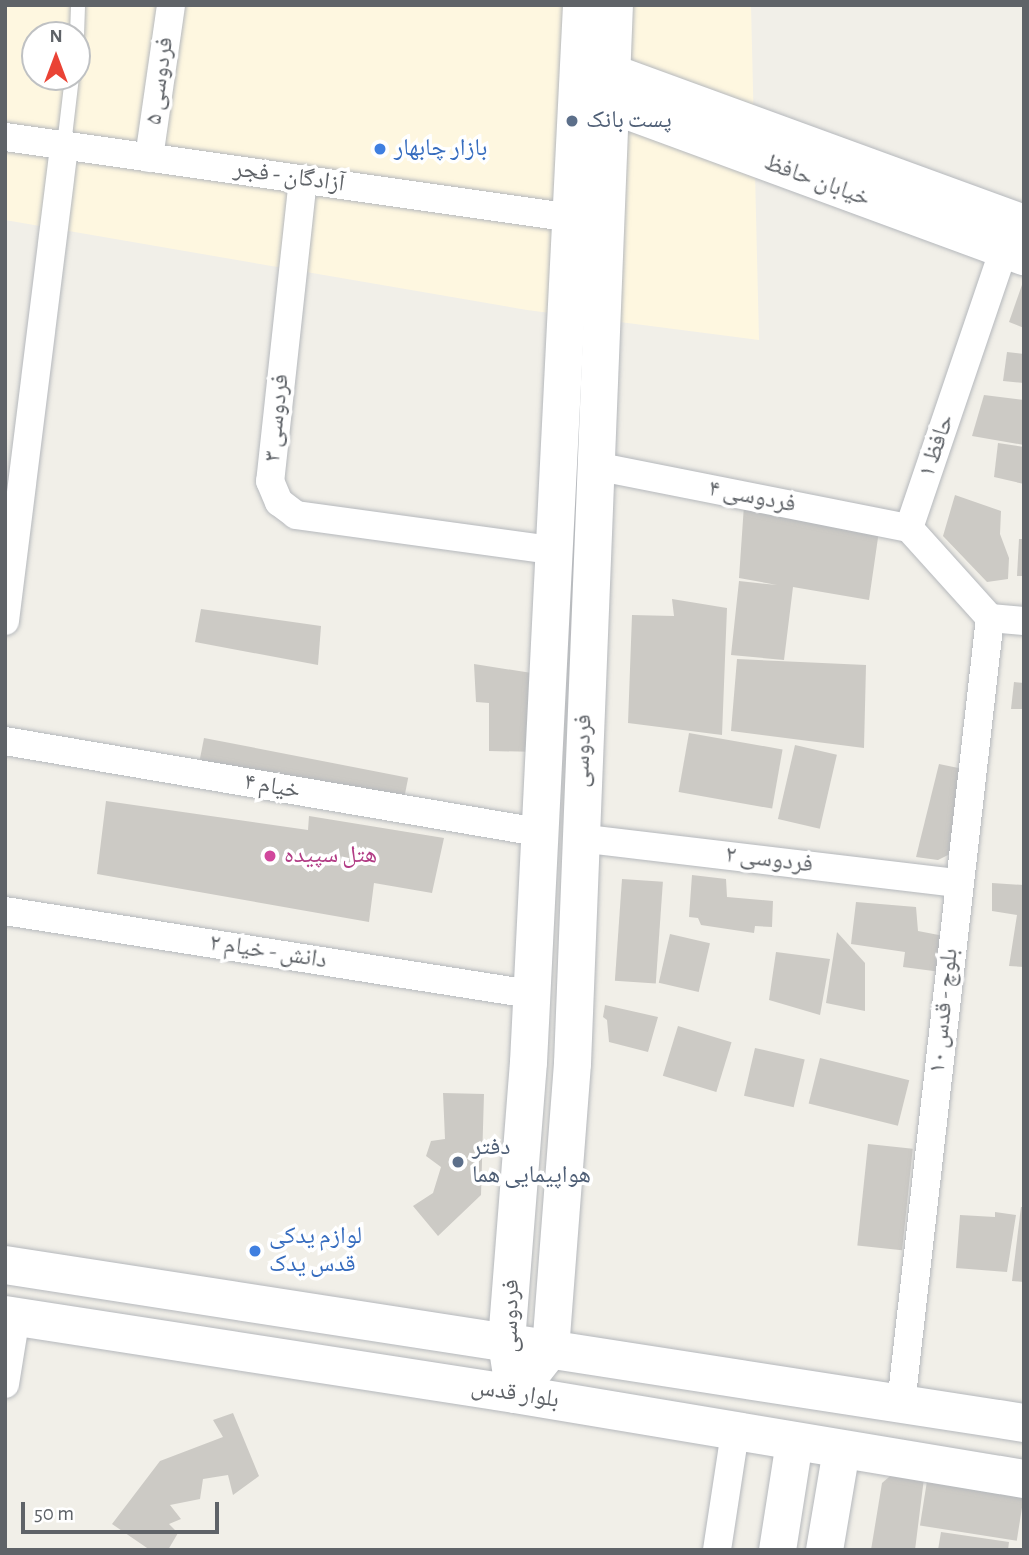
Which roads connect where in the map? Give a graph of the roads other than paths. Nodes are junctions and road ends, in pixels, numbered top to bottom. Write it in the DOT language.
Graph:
graph roads {
  1 [pos="171,5"];
  2 [pos="581,5"];
  3 [pos="614,5"];
  4 [pos="610,88"];
  5 [pos="70,91"];
  6 [pos="5,137"];
  7 [pos="64,145"];
  8 [pos="149,158"];
  9 [pos="303,179"];
  10 [pos="572,218"];
  11 [pos="1017,243"];
  12 [pos="595,466"];
  13 [pos="909,528"];
  14 [pos="553,550"];
  15 [pos="8,586"];
  16 [pos="990,618"];
  17 [pos="5,621"];
  18 [pos="1024,621"];
  19 [pos="5,741"];
  20 [pos="538,832"];
  21 [pos="579,838"];
  22 [pos="958,883"];
  23 [pos="5,911"];
  24 [pos="530,993"];
  25 [pos="14,1267"];
  26 [pos="11,1315"];
  27 [pos="506,1341"];
  28 [pos="550,1349"];
  29 [pos="5,1384"];
  30 [pos="514,1394"];
  31 [pos="901,1404"];
  32 [pos="1024,1423"];
  33 [pos="735,1432"];
  34 [pos="794,1442"];
  35 [pos="841,1449"];
  36 [pos="1024,1479"];
  37 [pos="717,1550"];
  38 [pos="777,1550"];
  39 [pos="824,1550"];
  1 -- 8 [label="street, فردوسی ۵"];
  2 -- 10 [label="street, فردوسی"];
  3 -- 4 [label="street, فردوسی"];
  4 -- 11 [label="main road, خیابان حافظ"];
  4 -- 12 [label="street, فردوسی"];
  5 -- 7 [label="lane"];
  6 -- 7 [label="street, آزادگان - فجر"];
  7 -- 8 [label="street, آزادگان - فجر"];
  7 -- 15 [label="street"];
  8 -- 9 [label="street, آزادگان - فجر"];
  9 -- 10 [label="street, آزادگان - فجر"];
  9 -- 14 [label="street, فردوسی ۳"];
  10 -- 14 [label="street, فردوسی"];
  11 -- 13 [label="street, حافظ ۱"];
  12 -- 13 [label="street, فردوسی ۴"];
  12 -- 21 [label="street, فردوسی"];
  13 -- 16 [label="street"];
  14 -- 20 [label="street, فردوسی"];
  15 -- 17 [label="street"];
  16 -- 18 [label="street"];
  16 -- 22 [label="street, بلوچ - قدس ۱۰"];
  19 -- 20 [label="street, خیام ۴"];
  20 -- 24 [label="street, فردوسی"];
  21 -- 22 [label="street, فردوسی ۲"];
  21 -- 28 [label="street, فردوسی"];
  22 -- 31 [label="street, بلوچ - قدس ۱۰"];
  23 -- 24 [label="street, دانش - خیام ۲"];
  24 -- 27 [label="street, فردوسی"];
  25 -- 26 [label="main road"];
  25 -- 27 [label="main road, بلوار قدس"];
  26 -- 29 [label="street"];
  26 -- 30 [label="main road, بلوار قدس"];
  27 -- 28 [label="main road, بلوار قدس"];
  27 -- 30 [label="street, فردوسی"];
  28 -- 30 [label="street, فردوسی"];
  28 -- 31 [label="main road, بلوار قدس"];
  30 -- 33 [label="main road, بلوار قدس"];
  31 -- 32 [label="main road, بلوار قدس"];
  33 -- 34 [label="main road, بلوار قدس"];
  33 -- 37 [label="street"];
  34 -- 35 [label="main road, بلوار قدس"];
  34 -- 38 [label="street"];
  35 -- 36 [label="main road, بلوار قدس"];
  35 -- 39 [label="street"];
}
